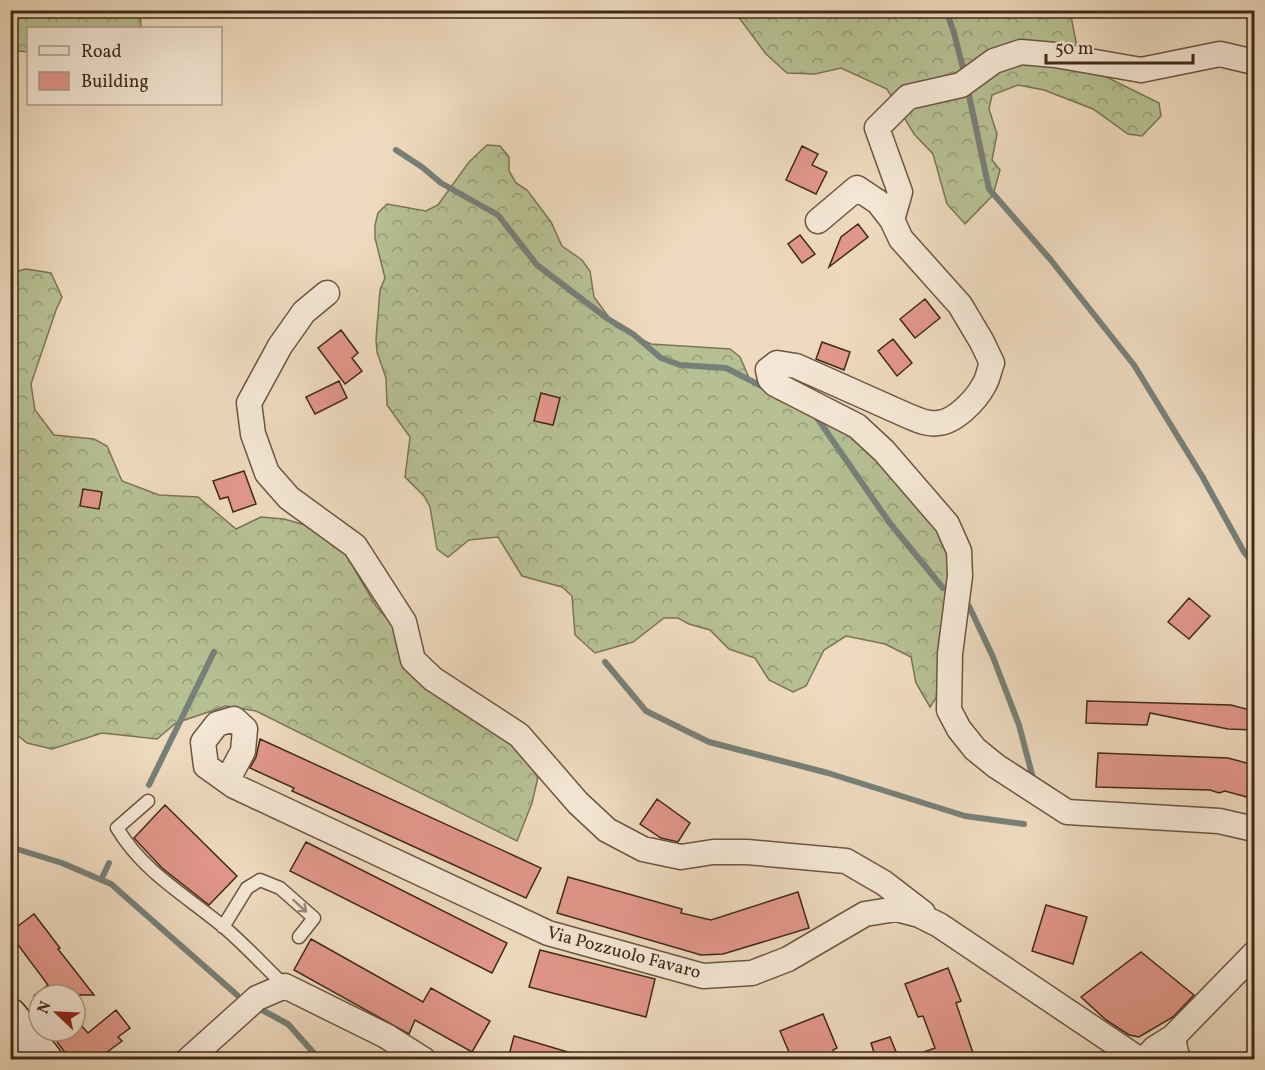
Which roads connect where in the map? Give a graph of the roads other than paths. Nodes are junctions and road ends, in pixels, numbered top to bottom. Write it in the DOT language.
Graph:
graph roads {
  1 [pos="1254,62"];
  2 [pos="892,220"];
  3 [pos="818,221"];
  4 [pos="327,293"];
  5 [pos="227,781"];
  6 [pos="148,801"];
  7 [pos="1254,829"];
  8 [pos="939,925"];
  9 [pos="223,927"];
  10 [pos="299,938"];
  11 [pos="1254,954"];
  12 [pos="285,986"];
  13 [pos="10,1015"];
  14 [pos="1176,1048"];
  15 [pos="46,1059"];
  16 [pos="188,1059"];
  17 [pos="424,1059"];
  18 [pos="1142,1059"];
  1 -- 2 [label="street"];
  2 -- 3 [label="street"];
  2 -- 7 [label="street"];
  4 -- 8 [label="street"];
  5 -- 8 [label="street, Via Pozzuolo Favaro"];
  6 -- 9 [label="lane"];
  8 -- 18 [label="street, Via Pozzuolo Favaro"];
  9 -- 10 [label="lane, one-way"];
  9 -- 12 [label="lane"];
  11 -- 14 [label="street, Via Pozzuolo Favaro"];
  12 -- 16 [label="street"];
  12 -- 17 [label="street"];
  13 -- 15 [label="main road"];
  14 -- 18 [label="street, Via Pozzuolo Favaro"];
}
